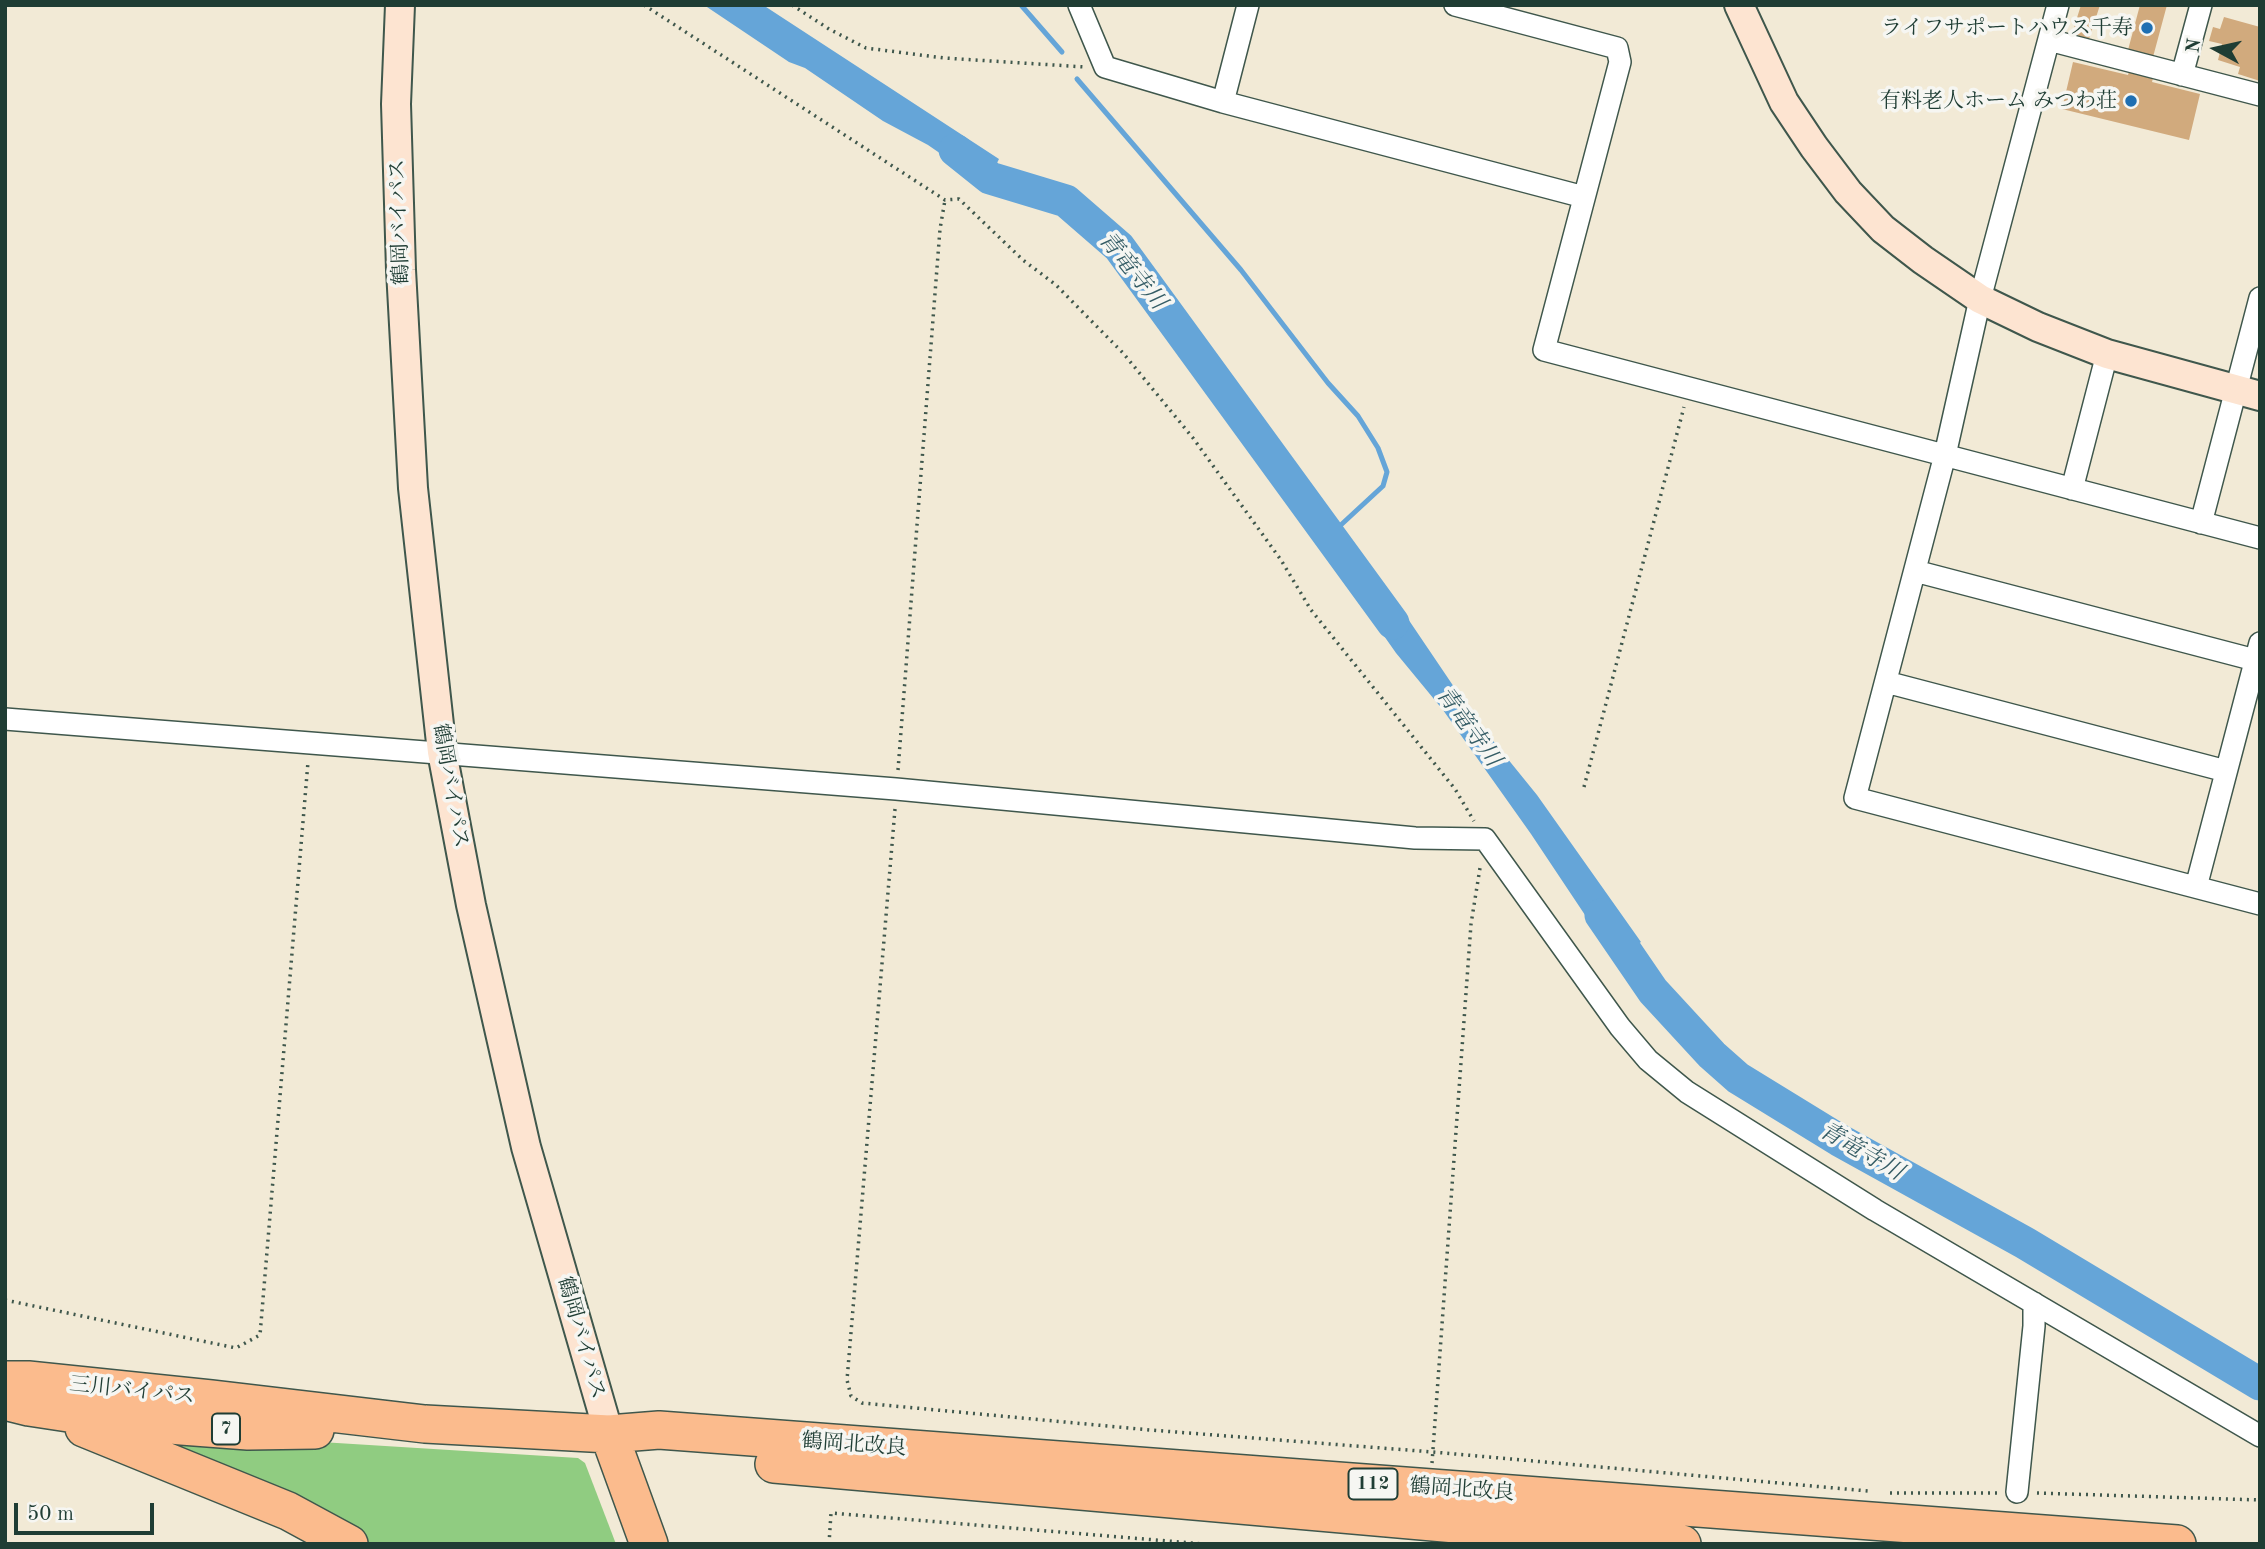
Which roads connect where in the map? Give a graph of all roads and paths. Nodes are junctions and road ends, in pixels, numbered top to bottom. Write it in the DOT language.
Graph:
graph roads {
  1 [pos="400,5"];
  2 [pos="644,5"];
  3 [pos="792,5"];
  4 [pos="1079,5"];
  5 [pos="1248,5"];
  6 [pos="1455,5"];
  7 [pos="1739,5"];
  8 [pos="2058,5"];
  9 [pos="2201,5"];
  10 [pos="2049,40"];
  11 [pos="1105,67"];
  12 [pos="2182,75"];
  13 [pos="2260,95"];
  14 [pos="1223,102"];
  15 [pos="1584,197"];
  16 [pos="945,200"];
  17 [pos="2260,298"];
  18 [pos="1980,299"];
  19 [pos="2107,354"];
  20 [pos="1689,388"];
  21 [pos="2248,392"];
  22 [pos="1945,455"];
  23 [pos="2072,489"];
  24 [pos="2201,523"];
  25 [pos="2260,538"];
  26 [pos="1915,571"];
  27 [pos="2258,651"];
  28 [pos="1886,682"];
  29 [pos="5,719"];
  30 [pos="310,743"];
  31 [pos="442,752"];
  32 [pos="2226,771"];
  33 [pos="1584,787"];
  34 [pos="896,789"];
  35 [pos="1485,839"];
  36 [pos="2196,887"];
  37 [pos="2260,904"];
  38 [pos="5,1300"];
  39 [pos="2034,1303"];
  40 [pos="5,1380"];
  41 [pos="17,1404"];
  42 [pos="425,1424"];
  43 [pos="609,1434"];
  44 [pos="2260,1436"];
  45 [pos="1433,1452"];
  46 [pos="1431,1488"];
  47 [pos="1875,1492"];
  48 [pos="2017,1492"];
  49 [pos="1889,1493"];
  50 [pos="2260,1500"];
  51 [pos="349,1544"];
  52 [pos="649,1544"];
  53 [pos="829,1544"];
  54 [pos="1204,1544"];
  55 [pos="1682,1544"];
  56 [pos="2177,1544"];
  1 -- 31 [label="main road, 鶴岡バイパス"];
  2 -- 16 [label="path"];
  3 -- 11 [label="path"];
  4 -- 11 [label="street"];
  5 -- 14 [label="street"];
  6 -- 15 [label="street"];
  7 -- 18 [label="main road"];
  8 -- 10 [label="street"];
  9 -- 12 [label="street"];
  10 -- 12 [label="street"];
  10 -- 18 [label="street"];
  11 -- 14 [label="street"];
  12 -- 13 [label="street"];
  14 -- 15 [label="street"];
  15 -- 20 [label="street"];
  16 -- 34 [label="path"];
  16 -- 35 [label="path"];
  17 -- 21 [label="street"];
  18 -- 19 [label="main road"];
  18 -- 22 [label="street"];
  19 -- 21 [label="main road"];
  19 -- 23 [label="street"];
  20 -- 22 [label="street"];
  20 -- 33 [label="path"];
  21 -- 24 [label="street"];
  22 -- 23 [label="street"];
  22 -- 26 [label="street"];
  23 -- 24 [label="street"];
  24 -- 25 [label="street"];
  26 -- 27 [label="street"];
  26 -- 28 [label="street"];
  27 -- 32 [label="street"];
  28 -- 32 [label="street"];
  28 -- 36 [label="street"];
  29 -- 30 [label="street"];
  30 -- 31 [label="street"];
  30 -- 38 [label="path"];
  31 -- 34 [label="street"];
  31 -- 43 [label="main road, 鶴岡バイパス"];
  32 -- 36 [label="street"];
  34 -- 35 [label="street"];
  34 -- 45 [label="path"];
  35 -- 39 [label="street"];
  35 -- 45 [label="path"];
  36 -- 37 [label="street"];
  39 -- 44 [label="street"];
  39 -- 48 [label="street"];
  40 -- 42 [label="highway, 三川バイパス / 7"];
  41 -- 42 [label="highway, 三川バイパス / 7"];
  41 -- 51 [label="highway"];
  42 -- 43 [label="highway, 三川バイパス / 7"];
  43 -- 46 [label="highway, 鶴岡北改良 / 112"];
  43 -- 52 [label="highway, 鶴岡バイパス"];
  43 -- 55 [label="highway, 鶴岡北改良 / 112"];
  45 -- 46 [label="path"];
  45 -- 47 [label="path"];
  46 -- 56 [label="highway, 鶴岡北改良 / 112"];
  48 -- 49 [label="path"];
  48 -- 50 [label="path"];
  53 -- 54 [label="path"];
}
